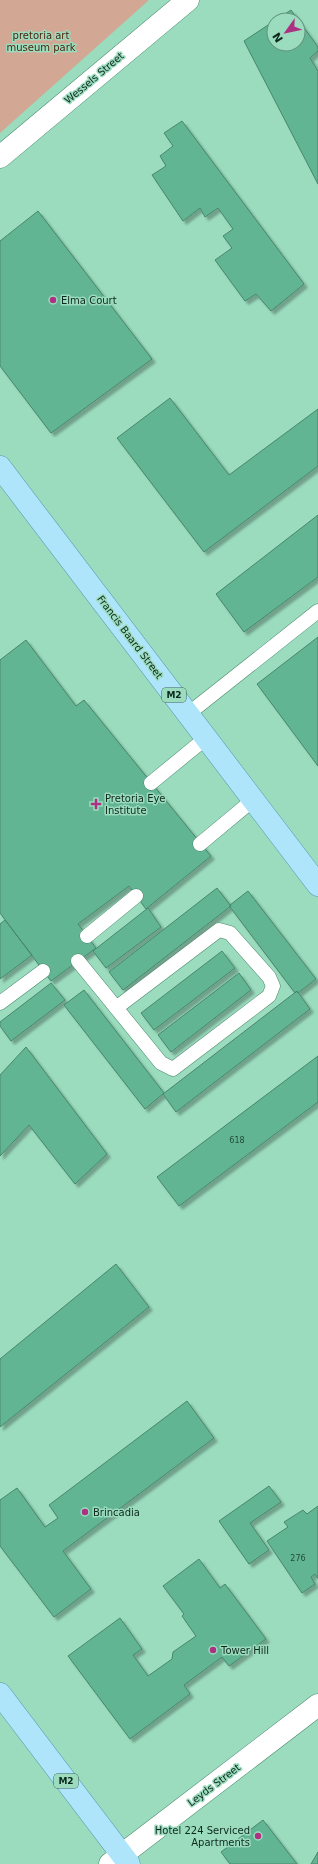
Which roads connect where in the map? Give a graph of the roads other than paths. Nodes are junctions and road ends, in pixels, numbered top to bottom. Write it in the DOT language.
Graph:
graph roads {
  1 [pos="188,0"];
  2 [pos="0,157"];
  3 [pos="0,467"];
  4 [pos="318,611"];
  5 [pos="188,714"];
  6 [pos="206,738"];
  7 [pos="151,783"];
  8 [pos="253,800"];
  9 [pos="200,844"];
  10 [pos="315,875"];
  11 [pos="136,896"];
  12 [pos="87,936"];
  13 [pos="78,961"];
  14 [pos="43,971"];
  15 [pos="0,1003"];
  16 [pos="116,1008"];
  17 [pos="0,1694"];
  18 [pos="318,1706"];
  19 [pos="121,1861"];
  1 -- 2 [label="street, Wessels Street"];
  3 -- 5 [label="main road, Francis Baard Street / M2"];
  4 -- 5 [label="lane"];
  5 -- 6 [label="main road, Francis Baard Street / M2"];
  6 -- 7 [label="lane"];
  6 -- 8 [label="main road, Francis Baard Street / M2"];
  8 -- 9 [label="lane"];
  8 -- 10 [label="main road, Francis Baard Street / M2"];
  11 -- 12 [label="lane"];
  13 -- 16 [label="lane"];
  14 -- 15 [label="lane"];
  16 -- 16 [label="lane"];
  17 -- 19 [label="main road, M2"];
  18 -- 19 [label="street, Leyds Street"];
}
